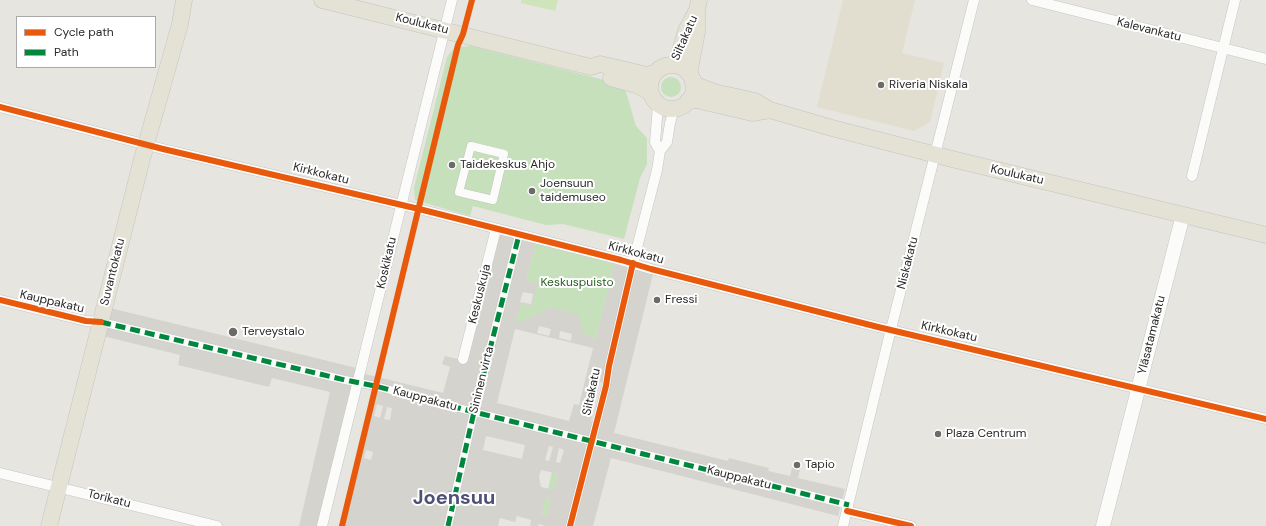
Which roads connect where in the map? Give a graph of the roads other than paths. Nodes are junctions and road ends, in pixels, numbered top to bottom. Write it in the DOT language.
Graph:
graph roads {
  1 [pos="173,0"];
  2 [pos="184,0"];
  3 [pos="322,0"];
  4 [pos="452,0"];
  5 [pos="974,0"];
  6 [pos="1032,0"];
  7 [pos="1235,0"];
  8 [pos="698,5"];
  9 [pos="445,30"];
  10 [pos="174,42"];
  11 [pos="1223,49"];
  12 [pos="1266,59"];
  13 [pos="672,65"];
  14 [pos="591,67"];
  15 [pos="654,74"];
  16 [pos="691,79"];
  17 [pos="654,98"];
  18 [pos="681,105"];
  19 [pos="0,107"];
  20 [pos="770,110"];
  21 [pos="146,144"];
  22 [pos="660,151"];
  23 [pos="504,154"];
  24 [pos="935,154"];
  25 [pos="1192,176"];
  26 [pos="401,205"];
  27 [pos="1183,214"];
  28 [pos="496,229"];
  29 [pos="519,235"];
  30 [pos="1266,235"];
  31 [pos="633,263"];
  32 [pos="0,300"];
  33 [pos="101,322"];
  34 [pos="891,330"];
  35 [pos="463,359"];
  36 [pos="358,383"];
  37 [pos="1138,388"];
  38 [pos="474,412"];
  39 [pos="1266,419"];
  40 [pos="592,442"];
  41 [pos="0,473"];
  42 [pos="59,487"];
  43 [pos="848,508"];
  44 [pos="49,526"];
  45 [pos="217,526"];
  46 [pos="322,526"];
  47 [pos="448,526"];
  48 [pos="570,526"];
  49 [pos="843,526"];
  50 [pos="911,526"];
  51 [pos="1103,526"];
  1 -- 10 [label="main road, Suvantokatu"];
  2 -- 10 [label="main road, Suvantokatu"];
  3 -- 9 [label="main road, Koulukatu"];
  4 -- 9 [label="street, Koskikatu"];
  5 -- 24 [label="street, Niskakatu"];
  6 -- 11 [label="street, Kalevankatu"];
  7 -- 11 [label="street"];
  8 -- 13 [label="main road, Siltakatu"];
  8 -- 16 [label="main road, Siltakatu"];
  9 -- 14 [label="main road, Koulukatu"];
  9 -- 26 [label="street, Koskikatu"];
  10 -- 21 [label="main road, Suvantokatu"];
  11 -- 12 [label="street, Kalevankatu"];
  11 -- 25 [label="street"];
  13 -- 15 [label="main road"];
  13 -- 16 [label="main road"];
  14 -- 15 [label="main road, Koulukatu"];
  14 -- 17 [label="main road, Koulukatu"];
  15 -- 17 [label="main road"];
  16 -- 18 [label="main road"];
  16 -- 20 [label="main road, Koulukatu"];
  17 -- 18 [label="main road"];
  17 -- 22 [label="street, Siltakatu"];
  18 -- 20 [label="main road, Koulukatu"];
  18 -- 22 [label="street, Siltakatu"];
  19 -- 21 [label="street, Kirkkokatu"];
  20 -- 24 [label="main road, Koulukatu"];
  21 -- 26 [label="street, Kirkkokatu"];
  21 -- 33 [label="main road, Suvantokatu"];
  22 -- 31 [label="street, Siltakatu"];
  23 -- 23 [label="street"];
  24 -- 27 [label="main road, Koulukatu"];
  24 -- 34 [label="street, Niskakatu"];
  26 -- 28 [label="street, Kirkkokatu"];
  26 -- 36 [label="street, Koskikatu"];
  27 -- 30 [label="main road, Koulukatu"];
  27 -- 37 [label="main road, Yläsatamakatu"];
  28 -- 29 [label="street, Kirkkokatu"];
  28 -- 35 [label="street, Keskuskuja"];
  29 -- 31 [label="street, Kirkkokatu"];
  29 -- 38 [label="street, Sininen virta"];
  31 -- 34 [label="street, Kirkkokatu"];
  31 -- 40 [label="street, Siltakatu"];
  32 -- 33 [label="street, Kauppakatu"];
  33 -- 36 [label="street, Kauppakatu"];
  33 -- 42 [label="main road, Suvantokatu"];
  34 -- 37 [label="street, Kirkkokatu"];
  34 -- 43 [label="street, Niskakatu"];
  36 -- 38 [label="street, Kauppakatu"];
  36 -- 46 [label="street, Koskikatu"];
  37 -- 39 [label="street, Kirkkokatu"];
  37 -- 51 [label="main road, Yläsatamakatu"];
  38 -- 40 [label="street, Kauppakatu"];
  38 -- 47 [label="street, Sininen virta"];
  40 -- 43 [label="street, Kauppakatu"];
  40 -- 48 [label="street, Siltakatu"];
  41 -- 42 [label="street, Torikatu"];
  42 -- 44 [label="main road, Suvantokatu"];
  42 -- 45 [label="street, Torikatu"];
  43 -- 49 [label="street, Niskakatu"];
  43 -- 50 [label="street, Kauppakatu"];
}
